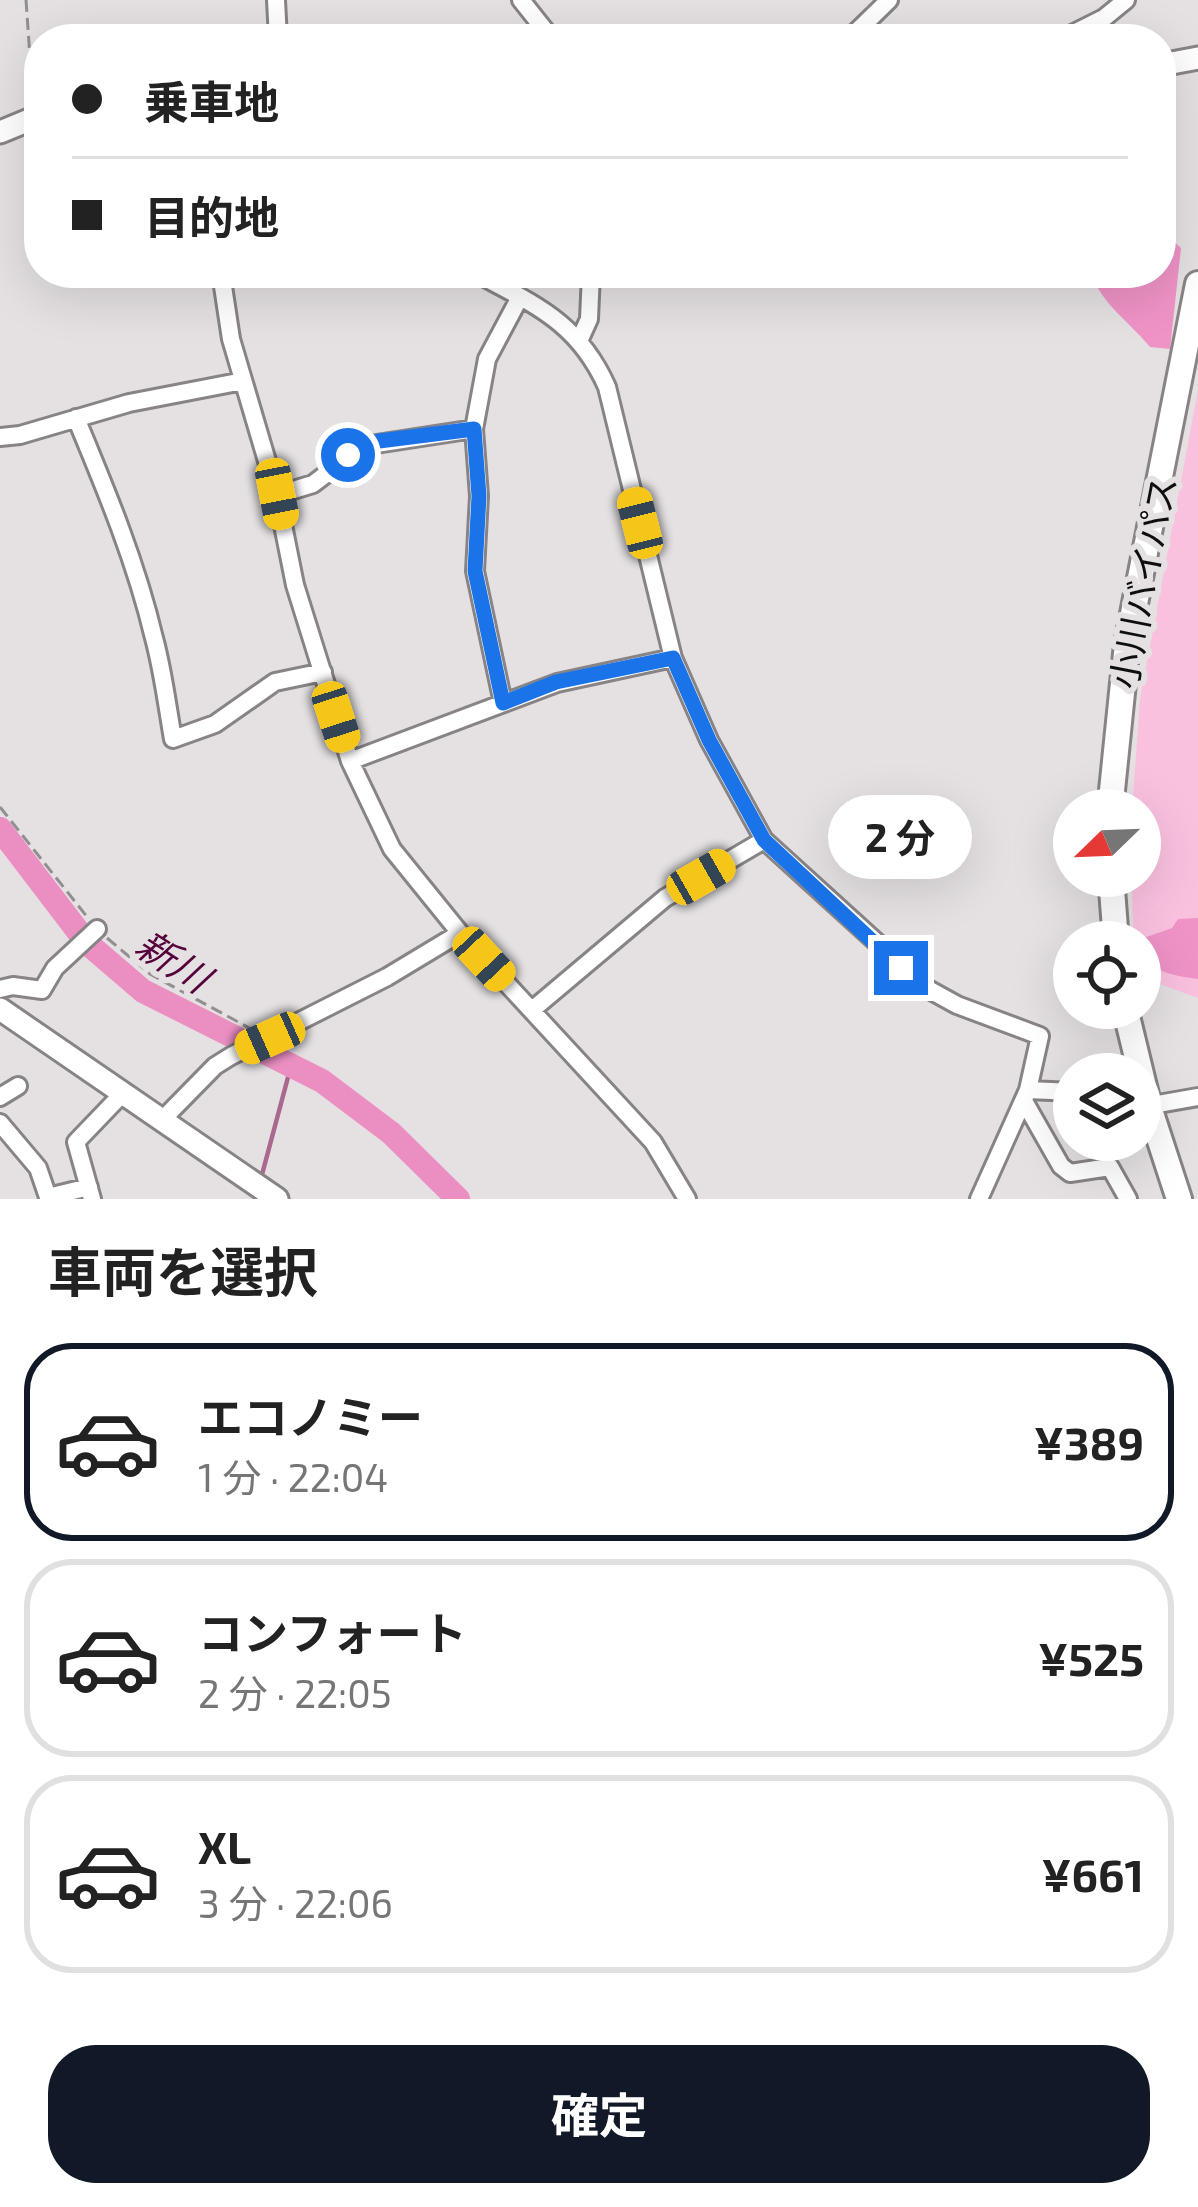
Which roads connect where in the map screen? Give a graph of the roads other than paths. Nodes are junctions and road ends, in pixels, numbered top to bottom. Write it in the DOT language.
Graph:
graph roads {
  1 [pos="521,0"];
  2 [pos="889,0"];
  3 [pos="1126,0"];
  4 [pos="540,24"];
  5 [pos="864,24"];
  6 [pos="1092,24"];
  7 [pos="1198,284"];
  8 [pos="223,288"];
  9 [pos="504,288"];
  10 [pos="591,288"];
  11 [pos="520,297"];
  12 [pos="580,338"];
  13 [pos="243,380"];
  14 [pos="76,418"];
  15 [pos="474,429"];
  16 [pos="0,437"];
  17 [pos="277,494"];
  18 [pos="673,658"];
  19 [pos="322,673"];
  20 [pos="503,703"];
  21 [pos="350,761"];
  22 [pos="1112,789"];
  23 [pos="764,840"];
  24 [pos="97,929"];
  25 [pos="460,933"];
  26 [pos="0,989"];
  27 [pos="0,1009"];
  28 [pos="532,1010"];
  29 [pos="18,1086"];
  30 [pos="123,1093"];
  31 [pos="1053,1093"];
  32 [pos="1026,1095"];
  33 [pos="0,1097"];
  34 [pos="1198,1097"];
  35 [pos="1161,1104"];
  36 [pos="162,1120"];
  37 [pos="0,1123"];
  38 [pos="1161,1152"];
  39 [pos="91,1193"];
  40 [pos="277,1199"];
  41 [pos="687,1199"];
  42 [pos="980,1199"];
  43 [pos="1128,1199"];
  44 [pos="1179,1199"];
  1 -- 4 [label="street"];
  2 -- 5 [label="street"];
  3 -- 6 [label="street"];
  7 -- 22 [label="highway, 小川バイパス"];
  8 -- 13 [label="street"];
  9 -- 11 [label="street"];
  10 -- 12 [label="street"];
  11 -- 12 [label="street"];
  11 -- 15 [label="street"];
  12 -- 18 [label="street"];
  13 -- 14 [label="street"];
  13 -- 17 [label="street"];
  14 -- 16 [label="street"];
  14 -- 19 [label="street"];
  15 -- 17 [label="street"];
  15 -- 20 [label="street"];
  17 -- 19 [label="street"];
  18 -- 20 [label="street"];
  18 -- 23 [label="street"];
  19 -- 21 [label="street"];
  20 -- 21 [label="street"];
  21 -- 25 [label="street"];
  23 -- 28 [label="street"];
  23 -- 32 [label="street"];
  24 -- 26 [label="street"];
  25 -- 28 [label="street"];
  25 -- 36 [label="street"];
  27 -- 30 [label="main road"];
  28 -- 41 [label="street"];
  29 -- 33 [label="street"];
  30 -- 36 [label="main road"];
  30 -- 39 [label="street"];
  31 -- 32 [label="street"];
  32 -- 42 [label="street"];
  32 -- 43 [label="street"];
  34 -- 35 [label="street"];
  36 -- 40 [label="main road"];
  37 -- 39 [label="street"];
  38 -- 44 [label="highway"];
}
